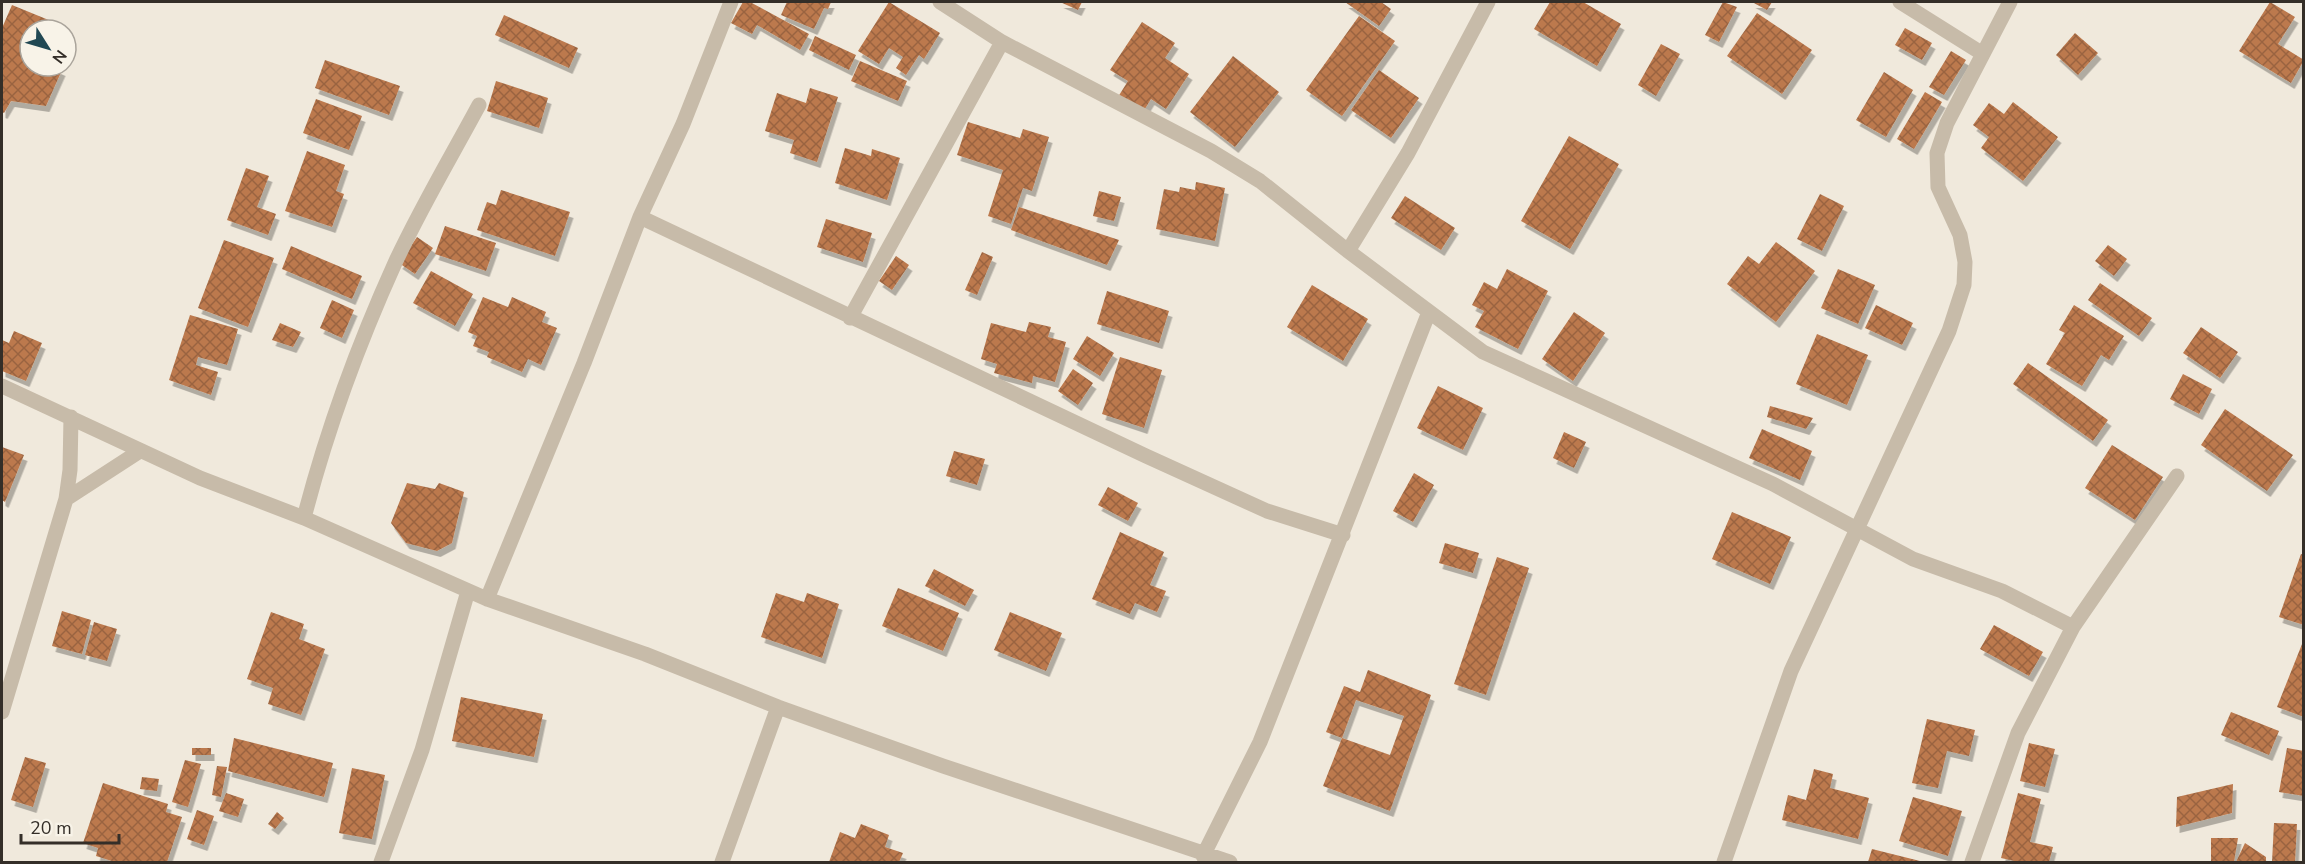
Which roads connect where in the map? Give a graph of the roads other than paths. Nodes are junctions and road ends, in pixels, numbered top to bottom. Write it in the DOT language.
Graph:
graph roads {
  1 [pos="731,2"];
  2 [pos="940,2"];
  3 [pos="1488,2"];
  4 [pos="1900,2"];
  5 [pos="2010,2"];
  6 [pos="1002,42"];
  7 [pos="1983,54"];
  8 [pos="479,105"];
  9 [pos="640,218"];
  10 [pos="1348,251"];
  11 [pos="1428,312"];
  12 [pos="850,318"];
  13 [pos="2,386"];
  14 [pos="71,417"];
  15 [pos="140,451"];
  16 [pos="2177,476"];
  17 [pos="66,499"];
  18 [pos="304,518"];
  19 [pos="1856,531"];
  20 [pos="1342,536"];
  21 [pos="468,591"];
  22 [pos="487,599"];
  23 [pos="2073,627"];
  24 [pos="778,707"];
  25 [pos="2,712"];
  26 [pos="1203,855"];
  27 [pos="381,862"];
  28 [pos="722,862"];
  29 [pos="1230,862"];
  30 [pos="1724,862"];
  31 [pos="1972,862"];
  1 -- 9 [label="street"];
  2 -- 6 [label="street"];
  3 -- 10 [label="street"];
  4 -- 7 [label="street"];
  5 -- 7 [label="street"];
  6 -- 10 [label="street"];
  6 -- 12 [label="street"];
  7 -- 19 [label="street"];
  8 -- 18 [label="street"];
  9 -- 12 [label="street"];
  9 -- 22 [label="street"];
  10 -- 11 [label="street"];
  11 -- 19 [label="street"];
  11 -- 20 [label="street"];
  12 -- 20 [label="street"];
  13 -- 14 [label="street"];
  14 -- 15 [label="street"];
  14 -- 17 [label="street"];
  15 -- 17 [label="street"];
  15 -- 18 [label="street"];
  16 -- 23 [label="street"];
  17 -- 25 [label="street"];
  18 -- 21 [label="street"];
  19 -- 23 [label="street"];
  19 -- 30 [label="street"];
  20 -- 26 [label="street"];
  21 -- 22 [label="street"];
  21 -- 27 [label="street"];
  22 -- 24 [label="street"];
  23 -- 31 [label="street"];
  24 -- 26 [label="street"];
  24 -- 28 [label="street"];
  26 -- 29 [label="street"];
}
